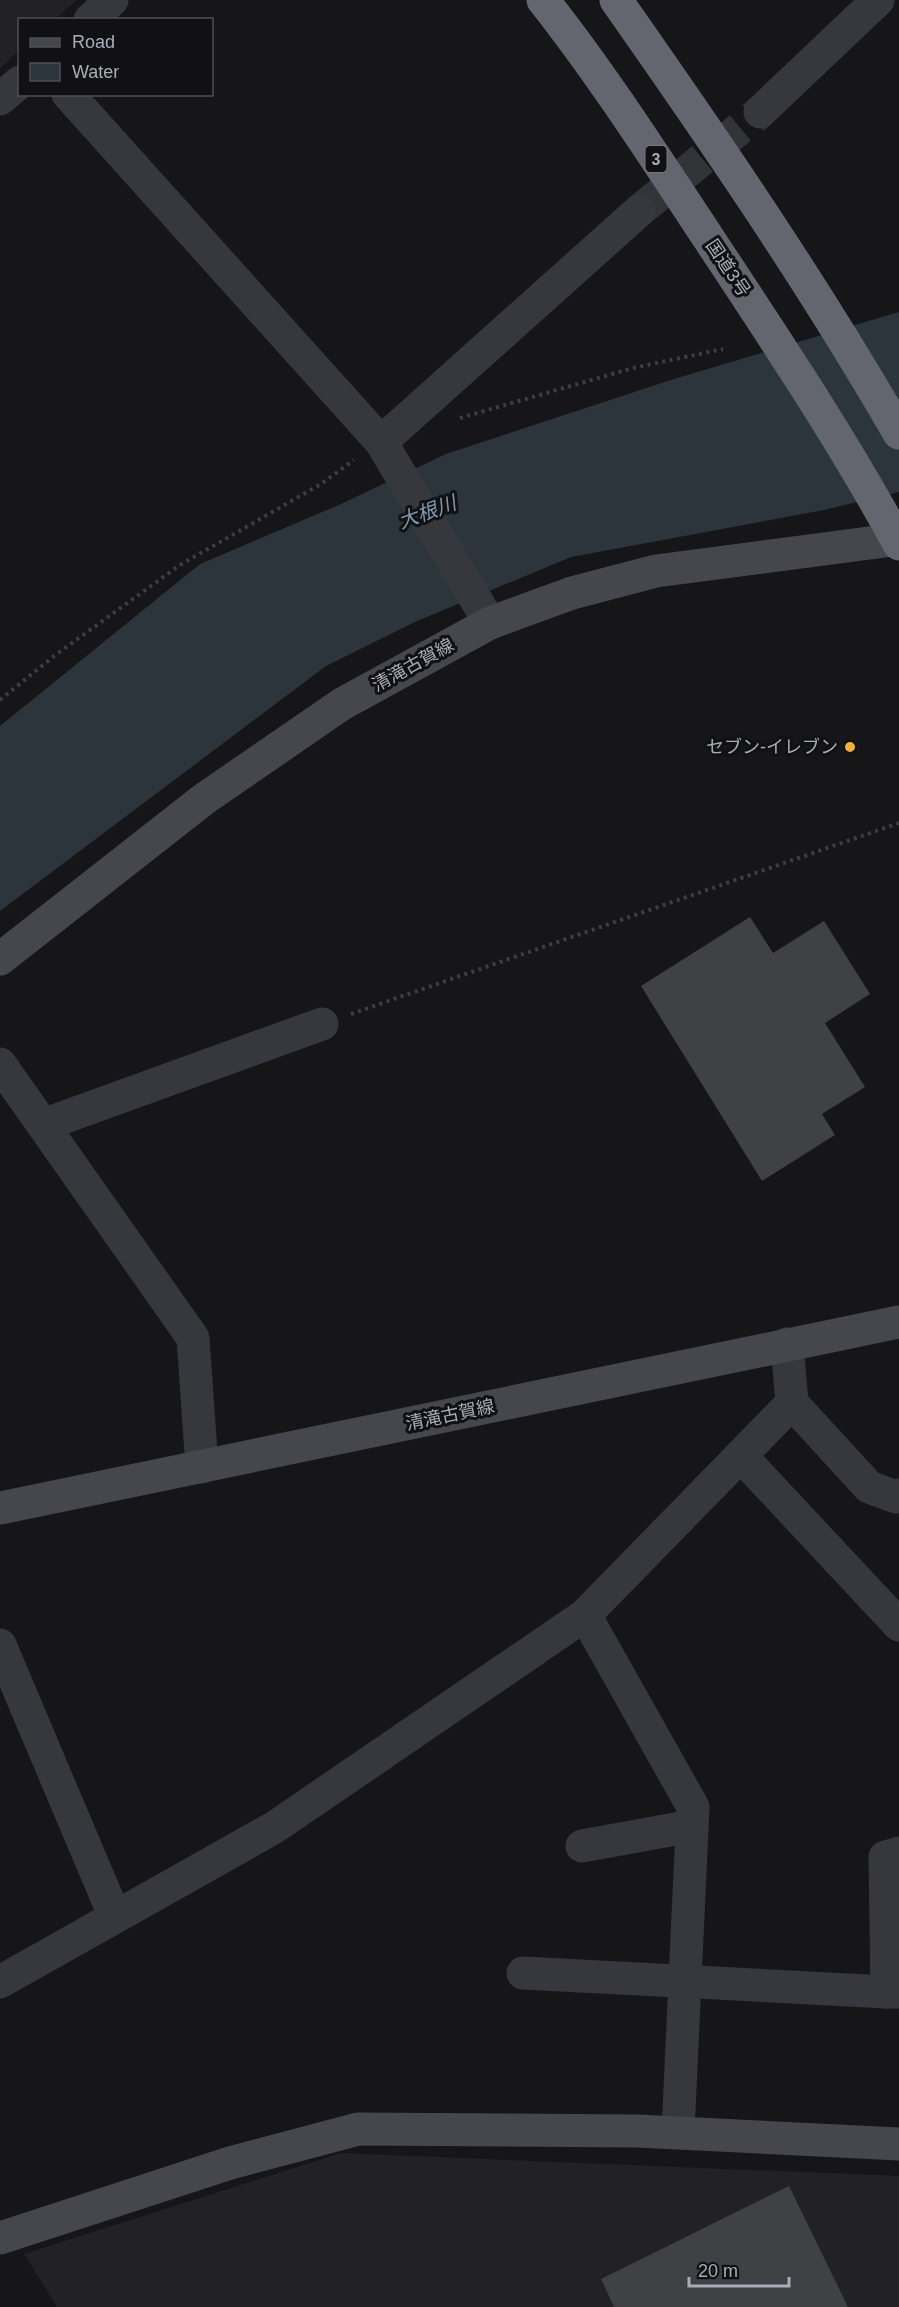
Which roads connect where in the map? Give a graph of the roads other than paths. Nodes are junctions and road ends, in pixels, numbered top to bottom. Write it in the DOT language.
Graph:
graph roads {
  1 [pos="112,0"];
  2 [pos="543,0"];
  3 [pos="616,0"];
  4 [pos="878,0"];
  5 [pos="92,18"];
  6 [pos="18,84"];
  7 [pos="70,96"];
  8 [pos="0,99"];
  9 [pos="760,112"];
  10 [pos="639,211"];
  11 [pos="899,433"];
  12 [pos="387,449"];
  13 [pos="898,541"];
  14 [pos="485,614"];
  15 [pos="0,959"];
  16 [pos="322,1024"];
  17 [pos="0,1064"];
  18 [pos="43,1125"];
  19 [pos="899,1322"];
  20 [pos="786,1344"];
  21 [pos="792,1403"];
  22 [pos="741,1456"];
  23 [pos="202,1467"];
  24 [pos="899,1495"];
  25 [pos="0,1508"];
  26 [pos="585,1615"];
  27 [pos="899,1624"];
  28 [pos="0,1645"];
  29 [pos="692,1826"];
  30 [pos="582,1845"];
  31 [pos="899,1854"];
  32 [pos="115,1917"];
  33 [pos="523,1973"];
  34 [pos="0,1982"];
  35 [pos="684,1982"];
  36 [pos="893,1992"];
  37 [pos="678,2132"];
  38 [pos="899,2144"];
  39 [pos="0,2238"];
  1 -- 5 [label="street"];
  2 -- 13 [label="highway, 国道3号 / 3"];
  3 -- 11 [label="highway"];
  4 -- 9 [label="street"];
  6 -- 8 [label="street"];
  7 -- 12 [label="street"];
  10 -- 12 [label="street"];
  12 -- 14 [label="street"];
  13 -- 14 [label="main road, 清滝古賀線"];
  14 -- 15 [label="main road, 清滝古賀線"];
  16 -- 18 [label="street"];
  17 -- 18 [label="street"];
  18 -- 23 [label="street"];
  19 -- 20 [label="main road, 清滝古賀線"];
  20 -- 21 [label="street"];
  20 -- 23 [label="main road, 清滝古賀線"];
  21 -- 22 [label="street"];
  21 -- 24 [label="street"];
  22 -- 26 [label="street"];
  22 -- 27 [label="street"];
  23 -- 25 [label="main road, 清滝古賀線"];
  26 -- 29 [label="street"];
  26 -- 32 [label="street"];
  28 -- 32 [label="street"];
  29 -- 30 [label="street"];
  29 -- 35 [label="street"];
  31 -- 36 [label="street"];
  32 -- 34 [label="street"];
  33 -- 35 [label="street"];
  35 -- 36 [label="street"];
  35 -- 37 [label="street"];
  37 -- 38 [label="main road"];
  37 -- 39 [label="main road"];
}
